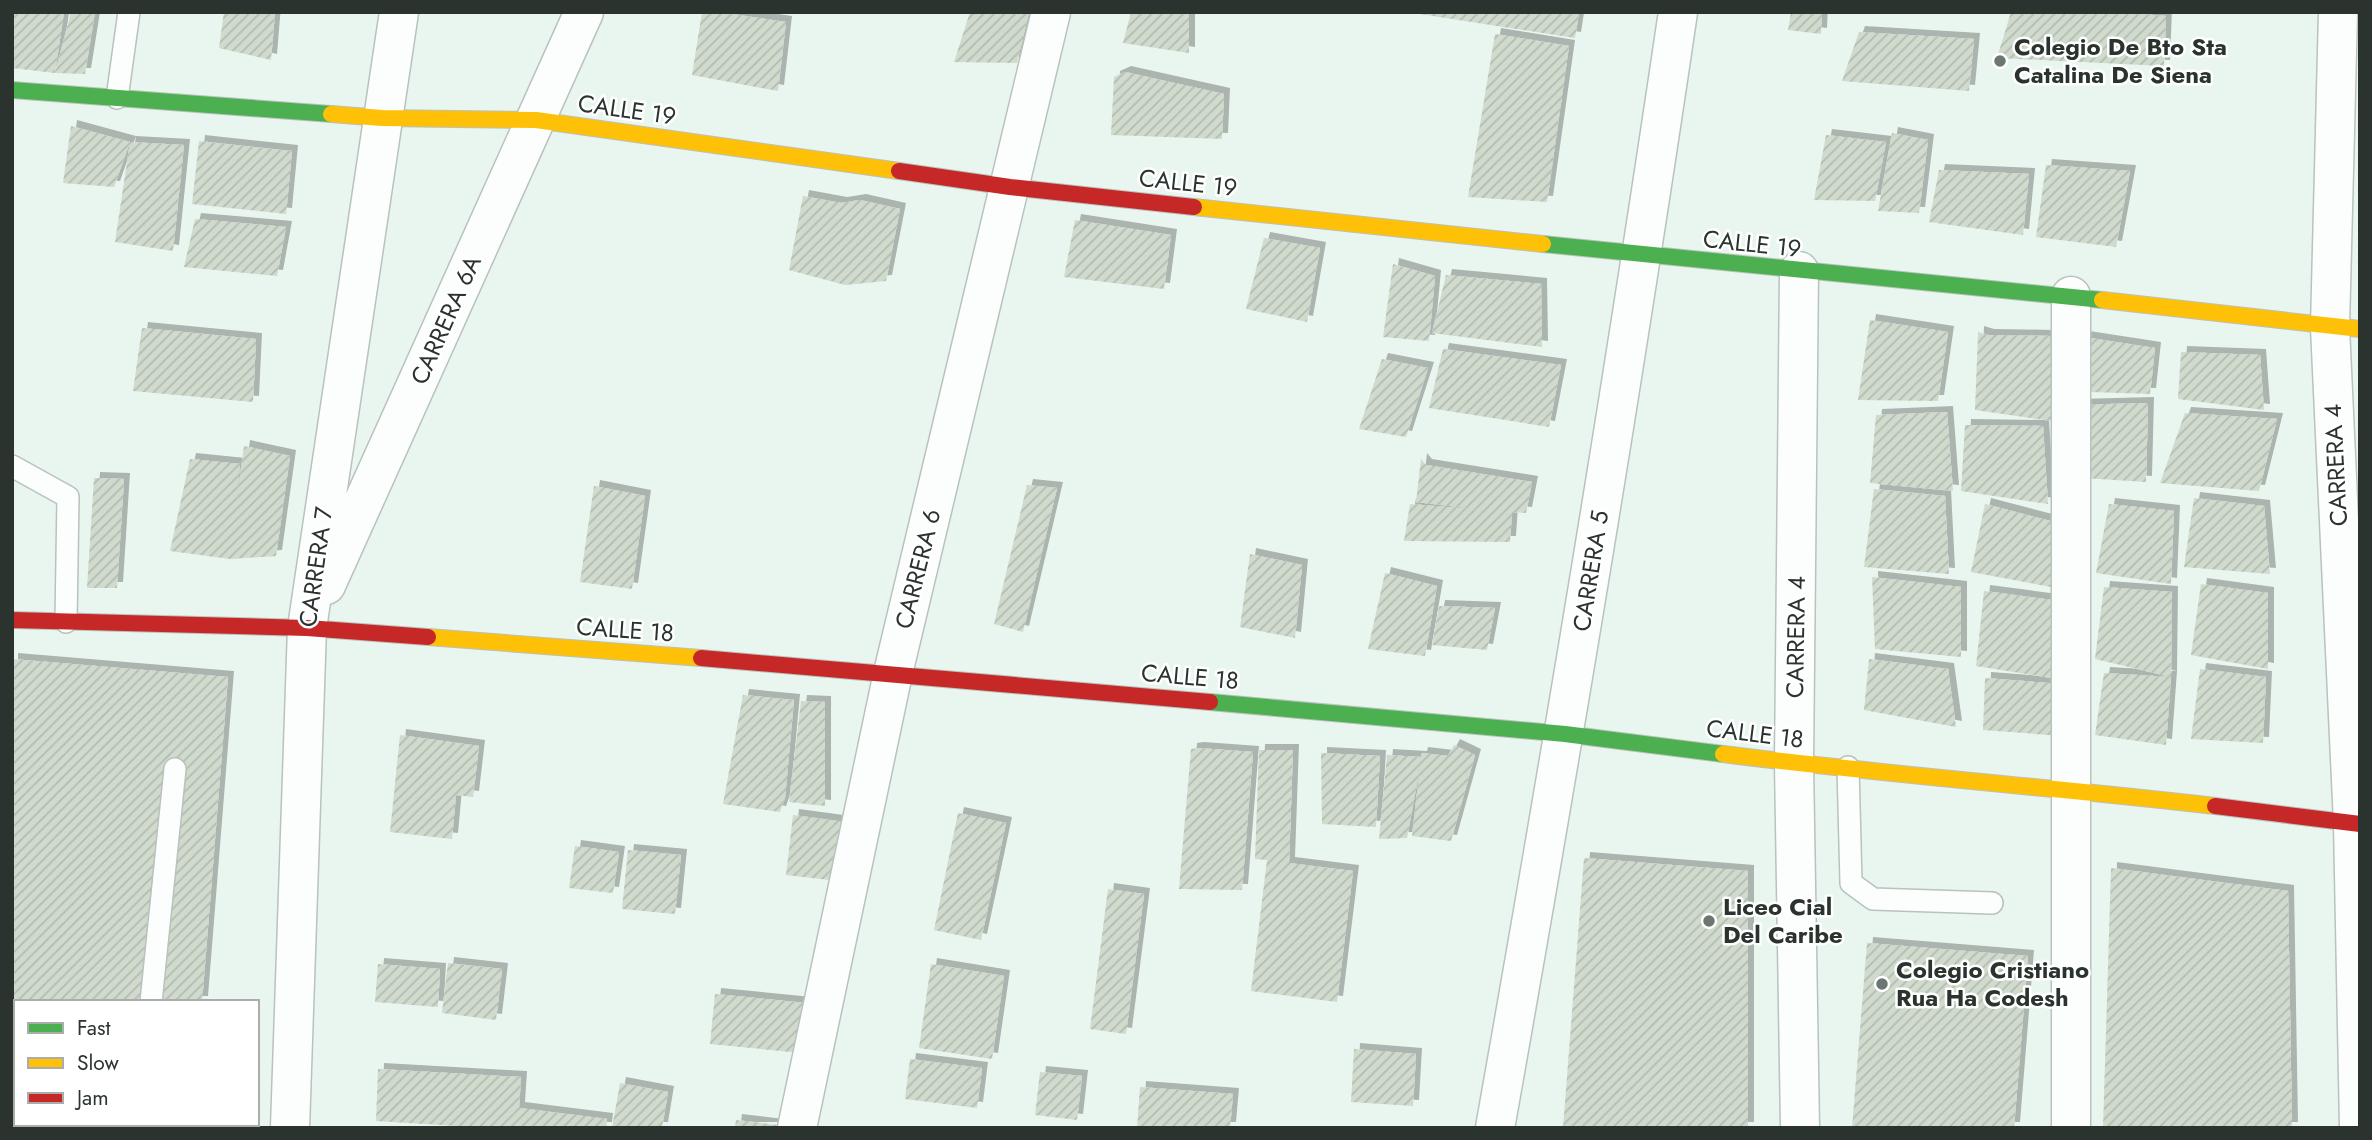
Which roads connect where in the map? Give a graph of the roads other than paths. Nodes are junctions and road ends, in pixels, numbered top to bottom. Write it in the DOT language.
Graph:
graph roads {
  1 [pos="129,12"];
  2 [pos="399,12"];
  3 [pos="584,12"];
  4 [pos="1051,12"];
  5 [pos="1678,12"];
  6 [pos="2338,12"];
  7 [pos="12,90"];
  8 [pos="117,98"];
  9 [pos="382,118"];
  10 [pos="536,120"];
  11 [pos="1010,187"];
  12 [pos="1642,255"];
  13 [pos="1799,271"];
  14 [pos="2071,296"];
  15 [pos="2345,328"];
  16 [pos="12,466"];
  17 [pos="12,620"];
  18 [pos="66,622"];
  19 [pos="307,628"];
  20 [pos="893,673"];
  21 [pos="1565,734"];
  22 [pos="1794,763"];
  23 [pos="1848,768"];
  24 [pos="175,769"];
  25 [pos="2071,789"];
  26 [pos="2356,823"];
  27 [pos="1992,904"];
  28 [pos="151,1000"];
  29 [pos="290,1128"];
  30 [pos="797,1128"];
  31 [pos="1495,1128"];
  32 [pos="1800,1128"];
  33 [pos="2071,1128"];
  34 [pos="2359,1128"];
  1 -- 8 [label="lane"];
  2 -- 9 [label="street, CARRERA 7"];
  3 -- 10 [label="street, CARRERA 6A"];
  4 -- 11 [label="street, CARRERA 6"];
  5 -- 12 [label="street, CARRERA 5"];
  6 -- 15 [label="street, CARRERA 4"];
  7 -- 8 [label="street, CALLE 19"];
  8 -- 9 [label="street, CALLE 19"];
  9 -- 10 [label="street, CALLE 19"];
  9 -- 19 [label="street, CARRERA 7"];
  10 -- 11 [label="street, CALLE 19"];
  10 -- 19 [label="street, CARRERA 6A"];
  11 -- 12 [label="street, CALLE 19"];
  11 -- 20 [label="street, CARRERA 6"];
  12 -- 13 [label="street, CALLE 19"];
  12 -- 21 [label="street, CARRERA 5"];
  13 -- 14 [label="street, CALLE 19"];
  13 -- 22 [label="street, CARRERA 4"];
  14 -- 15 [label="street, CALLE 19"];
  14 -- 25 [label="street"];
  15 -- 26 [label="street, CARRERA 4"];
  16 -- 18 [label="lane"];
  17 -- 18 [label="street, CALLE 18"];
  18 -- 19 [label="street, CALLE 18"];
  19 -- 20 [label="street, CALLE 18"];
  19 -- 29 [label="street, CARRERA 7"];
  20 -- 21 [label="street, CALLE 18"];
  20 -- 30 [label="street, CARRERA 6"];
  21 -- 22 [label="street, CALLE 18"];
  21 -- 31 [label="street, CARRERA 5"];
  22 -- 23 [label="street, CALLE 18"];
  22 -- 32 [label="street, CARRERA 4"];
  23 -- 25 [label="street, CALLE 18"];
  23 -- 27 [label="lane"];
  24 -- 28 [label="lane"];
  25 -- 26 [label="street, CALLE 18"];
  25 -- 33 [label="street"];
  26 -- 34 [label="street, CARRERA 4"];
}
